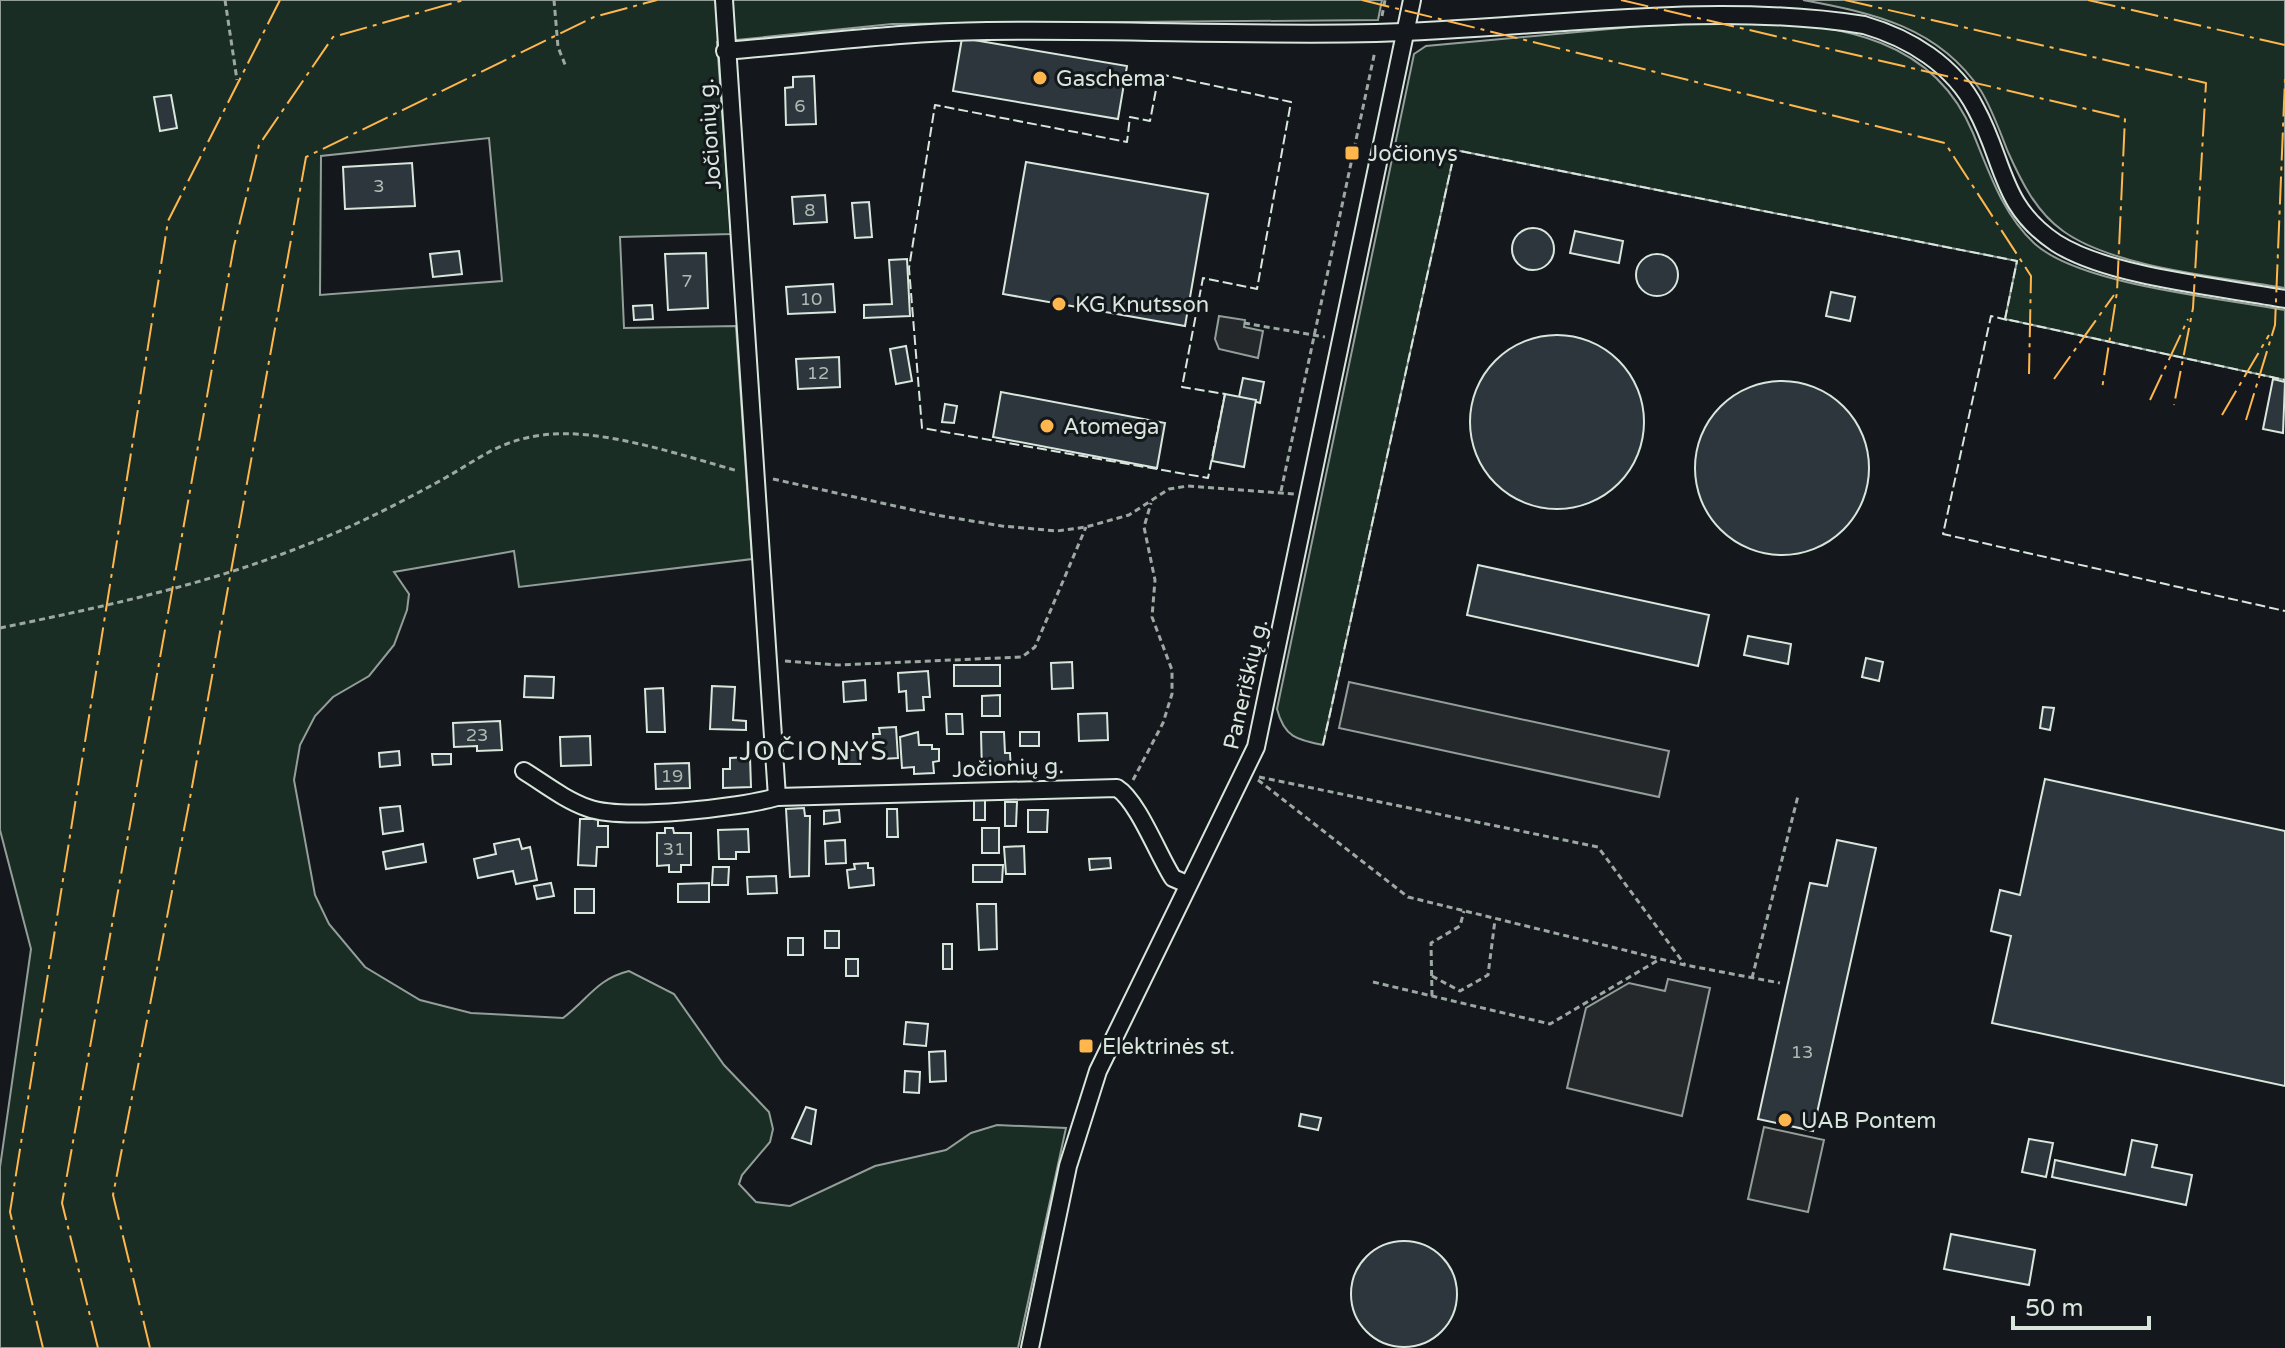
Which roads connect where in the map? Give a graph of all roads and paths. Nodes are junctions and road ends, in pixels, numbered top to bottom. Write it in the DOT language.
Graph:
graph roads {
  1 [pos="225,0"];
  2 [pos="554,0"];
  3 [pos="724,0"];
  4 [pos="1385,0"];
  5 [pos="1412,0"];
  6 [pos="1406,31"];
  7 [pos="1379,33"];
  8 [pos="725,51"];
  9 [pos="566,67"];
  10 [pos="237,80"];
  11 [pos="2285,299"];
  12 [pos="1244,323"];
  13 [pos="1314,335"];
  14 [pos="1341,340"];
  15 [pos="755,475"];
  16 [pos="1281,491"];
  17 [pos="1307,496"];
  18 [pos="1152,499"];
  19 [pos="1086,527"];
  20 [pos="0,628"];
  21 [pos="770,660"];
  22 [pos="524,771"];
  23 [pos="1126,794"];
  24 [pos="1798,796"];
  25 [pos="777,797"];
  26 [pos="1187,884"];
  27 [pos="1464,911"];
  28 [pos="1495,918"];
  29 [pos="1660,959"];
  30 [pos="1685,965"];
  31 [pos="1432,976"];
  32 [pos="1752,978"];
  33 [pos="1373,982"];
  34 [pos="1780,983"];
  35 [pos="1432,996"];
  36 [pos="1030,1348"];
  1 -- 10 [label="path"];
  2 -- 9 [label="path"];
  3 -- 8 [label="street"];
  4 -- 7 [label="path"];
  5 -- 6 [label="street, Paneriškių g."];
  6 -- 7 [label="street, Jočionių g."];
  6 -- 11 [label="street, Jočionių g."];
  6 -- 14 [label="street, Paneriškių g."];
  7 -- 8 [label="street, Jočionių g."];
  7 -- 13 [label="path"];
  8 -- 15 [label="street, Jočionių g."];
  12 -- 13 [label="path"];
  13 -- 14 [label="path"];
  13 -- 16 [label="path"];
  14 -- 17 [label="street, Paneriškių g."];
  15 -- 19 [label="path"];
  15 -- 20 [label="path"];
  15 -- 21 [label="street, Jočionių g."];
  16 -- 17 [label="path"];
  16 -- 18 [label="path"];
  17 -- 26 [label="street, Paneriškių g."];
  18 -- 19 [label="path"];
  18 -- 23 [label="path"];
  19 -- 21 [label="path"];
  21 -- 25 [label="street, Jočionių g."];
  22 -- 25 [label="street, Jočionių g."];
  23 -- 25 [label="street, Jočionių g."];
  23 -- 26 [label="street"];
  24 -- 32 [label="path"];
  26 -- 36 [label="street, Paneriškių g."];
  27 -- 28 [label="path"];
  27 -- 30 [label="path"];
  27 -- 31 [label="path"];
  28 -- 29 [label="path"];
  28 -- 31 [label="path"];
  29 -- 30 [label="path"];
  29 -- 35 [label="path"];
  30 -- 32 [label="path"];
  31 -- 35 [label="path"];
  32 -- 34 [label="path"];
  33 -- 35 [label="path"];
}
